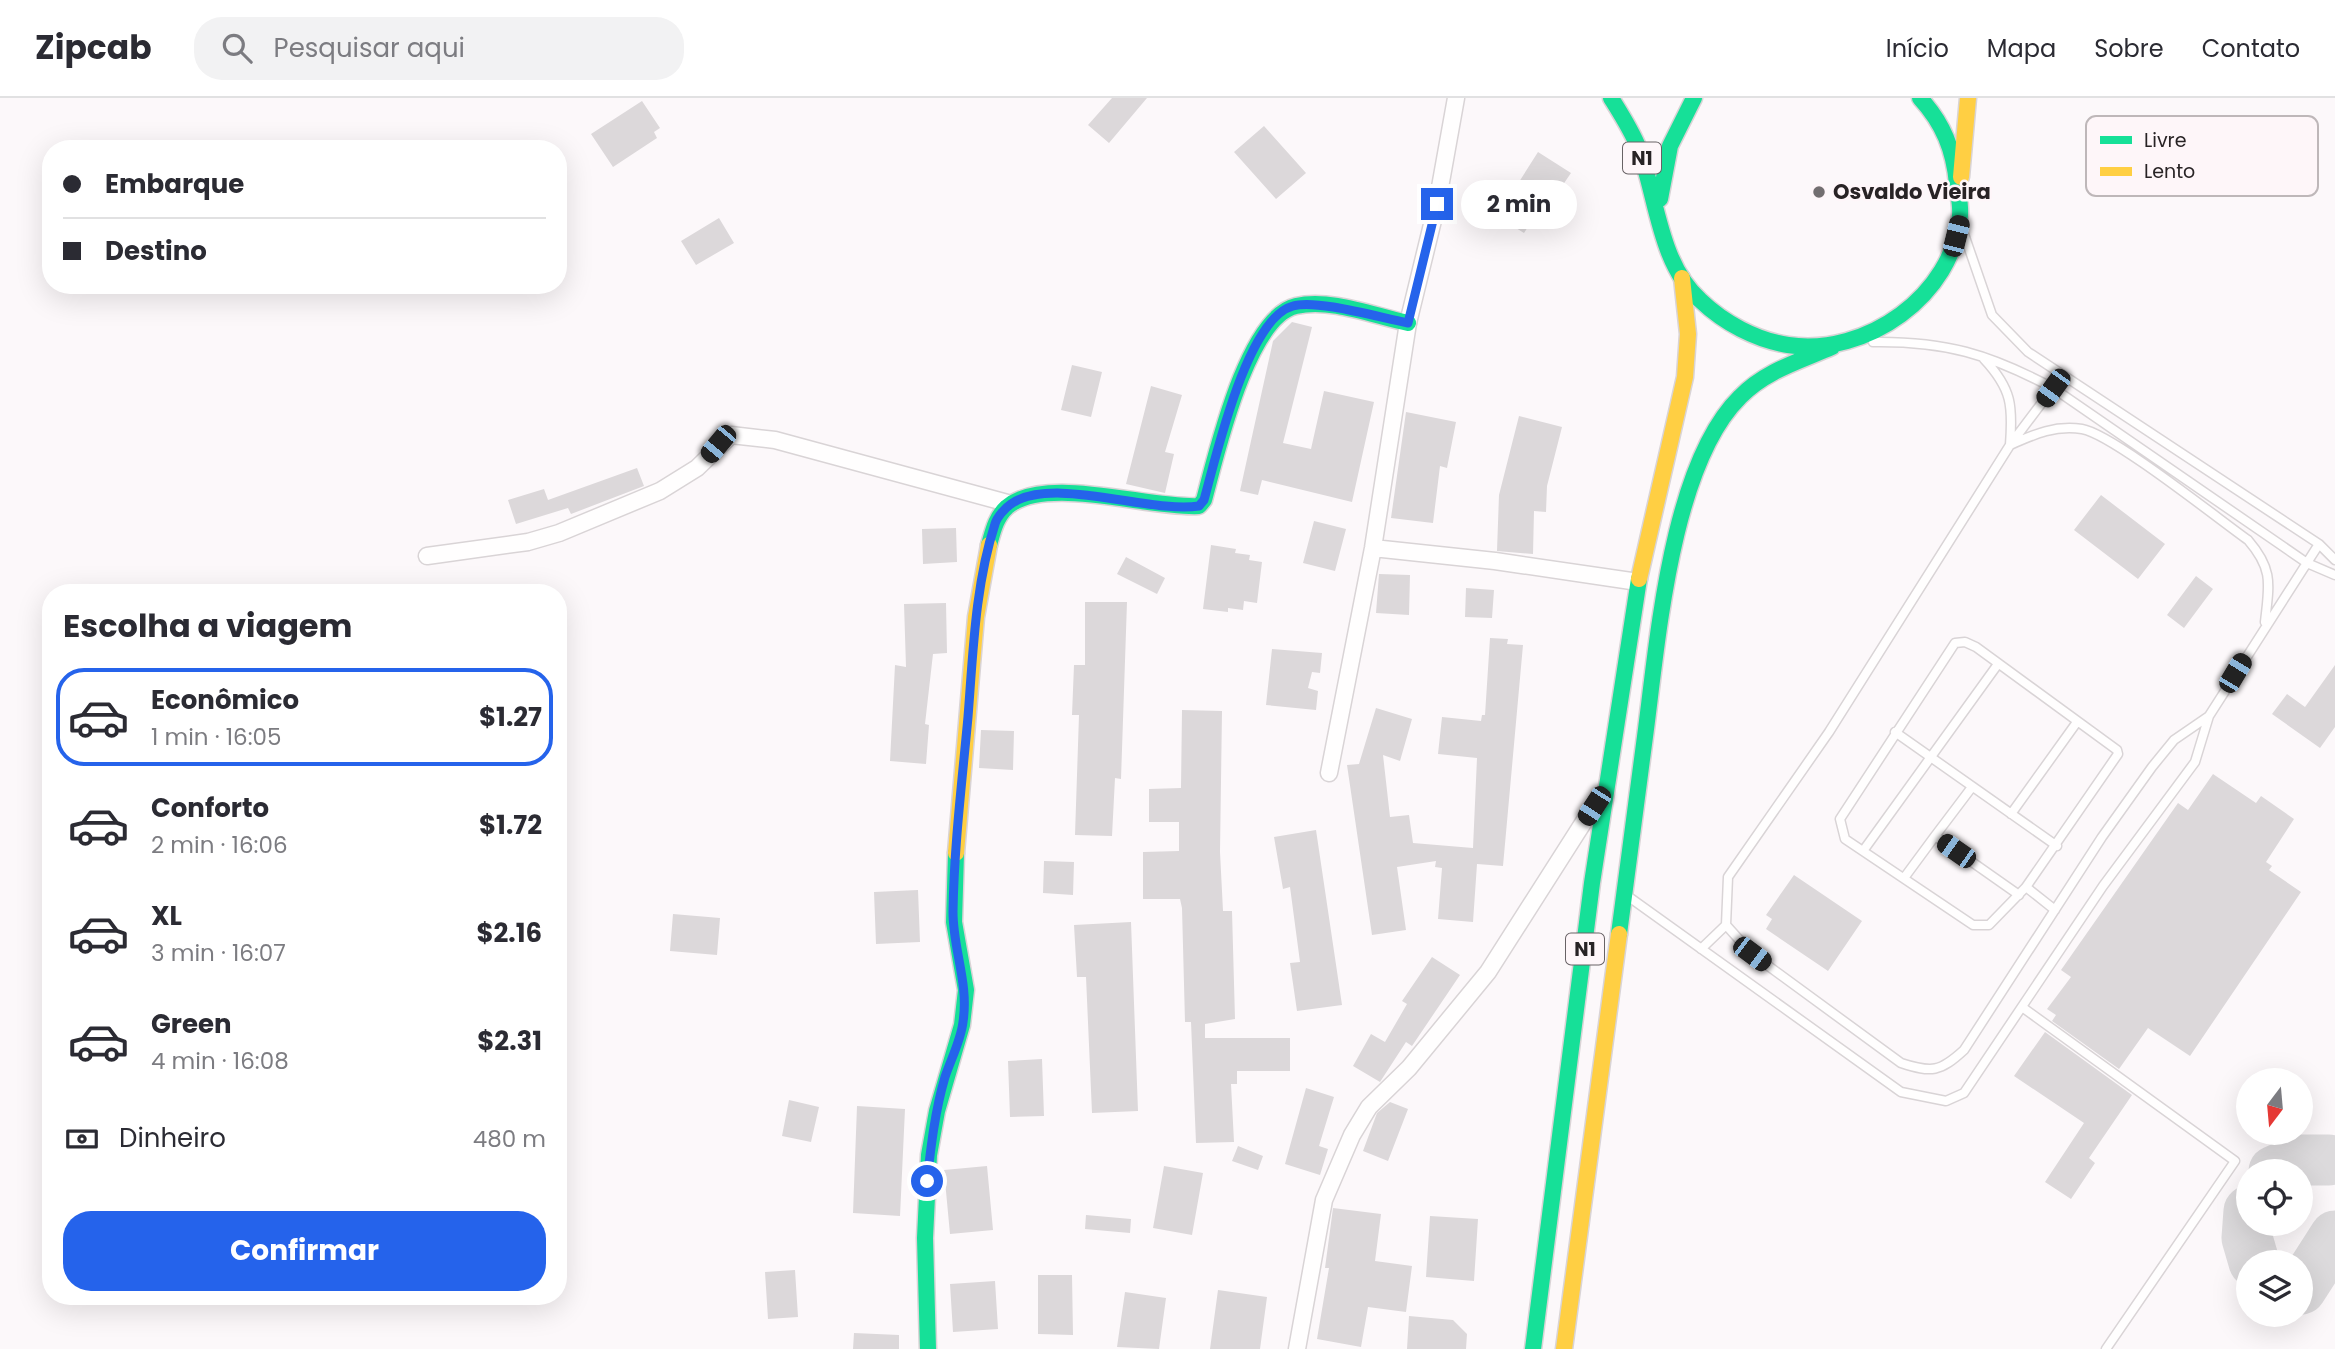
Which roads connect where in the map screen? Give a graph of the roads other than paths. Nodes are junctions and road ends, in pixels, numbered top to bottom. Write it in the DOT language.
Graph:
graph roads {
  1 [pos="1457,98"];
  2 [pos="1611,98"];
  3 [pos="1694,98"];
  4 [pos="1920,98"];
  5 [pos="1968,98"];
  6 [pos="1961,183"];
  7 [pos="1960,221"];
  8 [pos="1661,224"];
  9 [pos="1682,278"];
  10 [pos="1408,323"];
  11 [pos="1856,342"];
  12 [pos="1832,347"];
  13 [pos="1982,357"];
  14 [pos="2053,388"];
  15 [pos="2010,445"];
  16 [pos="1012,503"];
  17 [pos="2319,544"];
  18 [pos="1373,548"];
  19 [pos="427,556"];
  20 [pos="2335,560"];
  21 [pos="2306,563"];
  22 [pos="2335,575"];
  23 [pos="1638,582"];
  24 [pos="2265,624"];
  25 [pos="1998,664"];
  26 [pos="2209,716"];
  27 [pos="2077,722"];
  28 [pos="1895,732"];
  29 [pos="1929,757"];
  30 [pos="1329,773"];
  31 [pos="1608,785"];
  32 [pos="1972,786"];
  33 [pos="2011,814"];
  34 [pos="1935,836"];
  35 [pos="2057,846"];
  36 [pos="1863,851"];
  37 [pos="1903,878"];
  38 [pos="2026,887"];
  39 [pos="1624,893"];
  40 [pos="2019,895"];
  41 [pos="2054,910"];
  42 [pos="1726,925"];
  43 [pos="1701,949"];
  44 [pos="2022,1007"];
  45 [pos="928,1349"];
  46 [pos="1297,1349"];
  47 [pos="1533,1349"];
  48 [pos="1564,1349"];
  49 [pos="2106,1349"];
  1 -- 10 [label="street"];
  2 -- 8 [label="main road, N1"];
  3 -- 8 [label="main road"];
  4 -- 6 [label="main road"];
  5 -- 6 [label="main road"];
  6 -- 7 [label="main road"];
  7 -- 11 [label="main road"];
  7 -- 17 [label="lane"];
  8 -- 9 [label="main road"];
  9 -- 12 [label="main road"];
  9 -- 23 [label="main road, N1"];
  10 -- 16 [label="main road"];
  10 -- 18 [label="street"];
  11 -- 12 [label="main road"];
  11 -- 13 [label="lane"];
  12 -- 39 [label="main road, N1"];
  13 -- 14 [label="lane"];
  13 -- 15 [label="lane"];
  14 -- 15 [label="lane"];
  14 -- 21 [label="lane"];
  15 -- 24 [label="lane"];
  15 -- 42 [label="lane"];
  16 -- 19 [label="street"];
  16 -- 45 [label="main road"];
  17 -- 20 [label="lane"];
  17 -- 21 [label="lane"];
  18 -- 23 [label="street"];
  18 -- 30 [label="street"];
  21 -- 22 [label="lane"];
  21 -- 24 [label="lane"];
  23 -- 31 [label="main road, N1"];
  24 -- 26 [label="lane"];
  25 -- 27 [label="lane"];
  25 -- 28 [label="lane"];
  25 -- 29 [label="lane"];
  26 -- 41 [label="lane"];
  26 -- 44 [label="lane"];
  27 -- 33 [label="lane"];
  27 -- 35 [label="lane"];
  28 -- 29 [label="lane"];
  28 -- 36 [label="lane"];
  29 -- 32 [label="lane"];
  29 -- 36 [label="lane"];
  31 -- 46 [label="street"];
  31 -- 47 [label="main road, N1"];
  32 -- 33 [label="lane"];
  32 -- 34 [label="lane"];
  33 -- 35 [label="lane"];
  34 -- 37 [label="lane"];
  34 -- 40 [label="lane"];
  35 -- 38 [label="lane"];
  36 -- 37 [label="lane"];
  37 -- 40 [label="lane"];
  38 -- 40 [label="lane"];
  38 -- 41 [label="lane"];
  39 -- 43 [label="lane"];
  39 -- 48 [label="main road, N1"];
  41 -- 42 [label="lane"];
  42 -- 43 [label="lane"];
  43 -- 44 [label="lane"];
  44 -- 49 [label="lane"];
}
